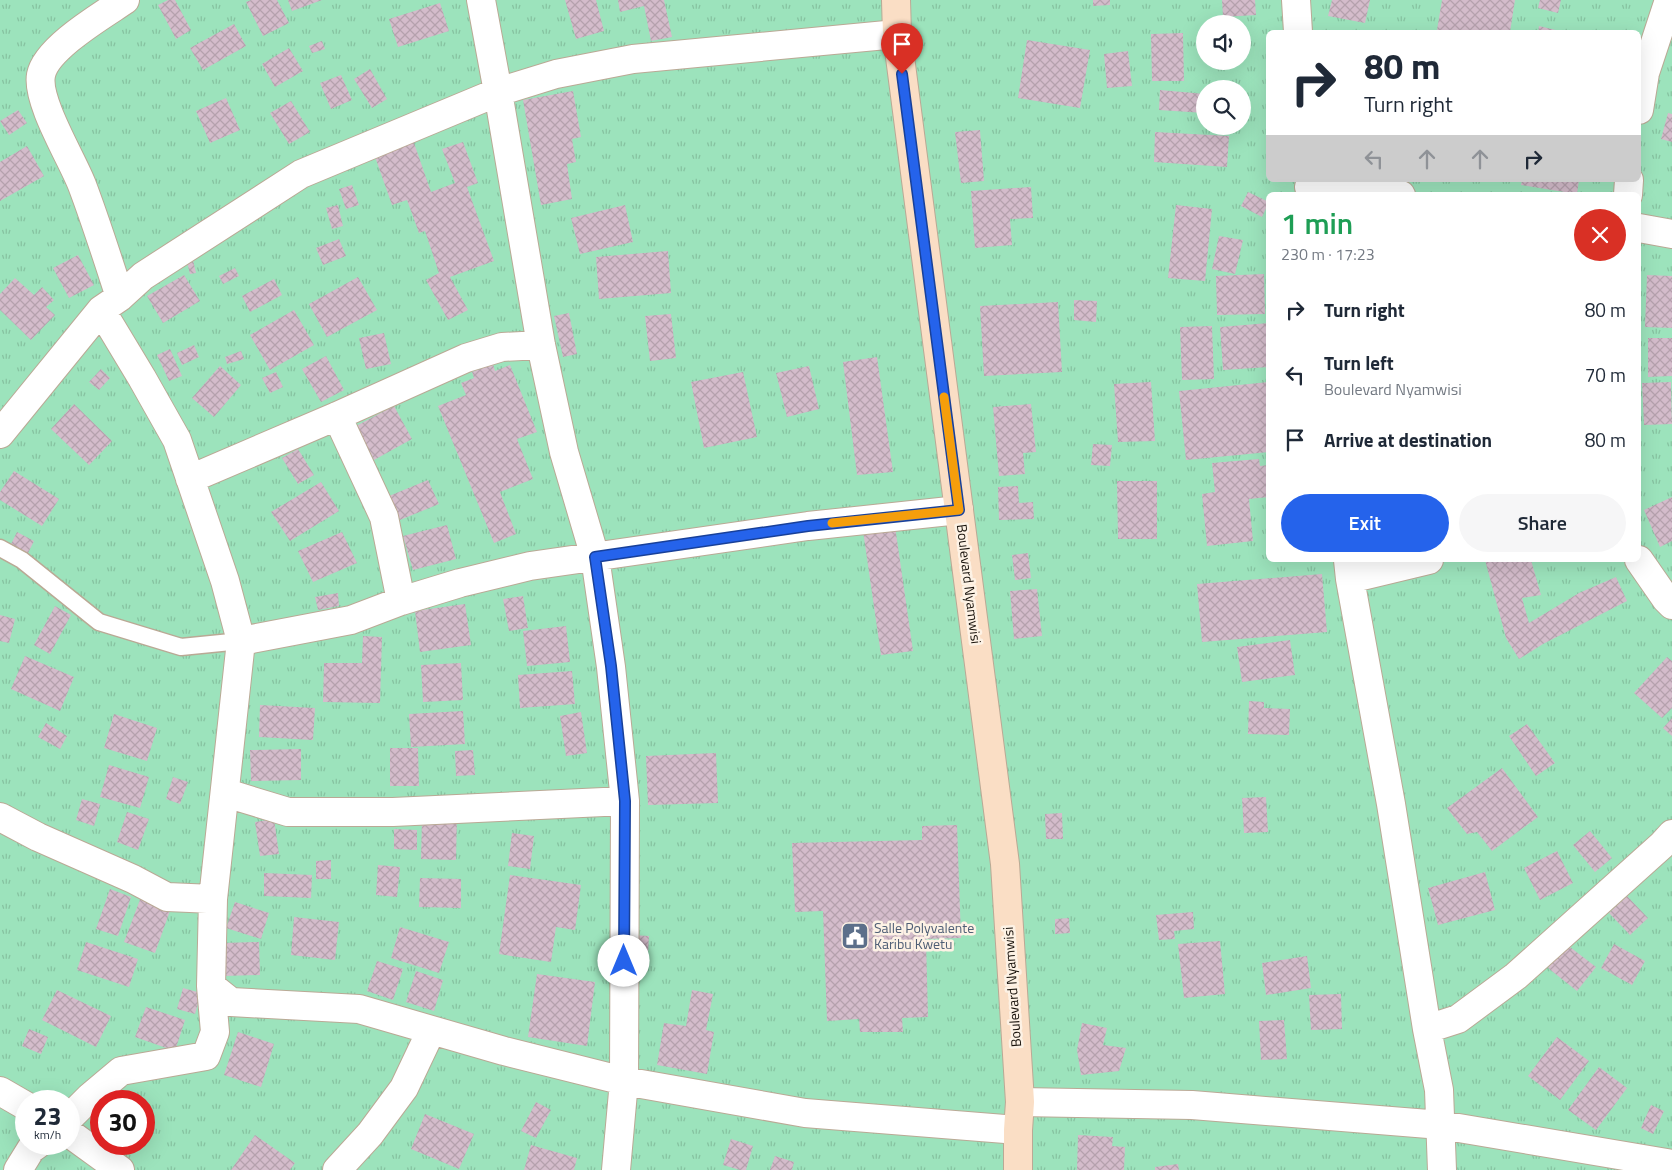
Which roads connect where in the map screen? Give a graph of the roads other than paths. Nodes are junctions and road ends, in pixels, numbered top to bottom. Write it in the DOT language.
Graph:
graph roads {
  1 [pos="125,0"];
  2 [pos="480,0"];
  3 [pos="896,0"];
  4 [pos="1296,0"];
  5 [pos="1669,0"];
  6 [pos="1298,30"];
  7 [pos="897,34"];
  8 [pos="498,92"];
  9 [pos="1641,98"];
  10 [pos="1309,187"];
  11 [pos="1384,192"];
  12 [pos="1641,228"];
  13 [pos="1672,234"];
  14 [pos="110,303"];
  15 [pos="541,345"];
  16 [pos="338,416"];
  17 [pos="0,434"];
  18 [pos="190,479"];
  19 [pos="959,510"];
  20 [pos="0,548"];
  21 [pos="595,557"];
  22 [pos="1411,562"];
  23 [pos="1640,562"];
  24 [pos="1349,569"];
  25 [pos="401,601"];
  26 [pos="1672,605"];
  27 [pos="240,640"];
  28 [pos="226,793"];
  29 [pos="625,801"];
  30 [pos="0,817"];
  31 [pos="1672,834"];
  32 [pos="213,899"];
  33 [pos="211,986"];
  34 [pos="1427,1029"];
  35 [pos="431,1031"];
  36 [pos="624,1081"];
  37 [pos="0,1091"];
  38 [pos="15,1100"];
  39 [pos="1020,1102"];
  40 [pos="80,1107"];
  41 [pos="1441,1125"];
  42 [pos="1018,1130"];
  43 [pos="80,1142"];
  44 [pos="27,1155"];
  45 [pos="1672,1164"];
  46 [pos="18,1170"];
  47 [pos="120,1170"];
  48 [pos="337,1170"];
  49 [pos="616,1170"];
  50 [pos="1018,1170"];
  51 [pos="1442,1170"];
  1 -- 14 [label="street"];
  2 -- 8 [label="street"];
  3 -- 7 [label="main road, Boulevard Nyamwisi"];
  4 -- 6 [label="street"];
  5 -- 9 [label="street"];
  7 -- 8 [label="street"];
  7 -- 19 [label="main road, Boulevard Nyamwisi"];
  8 -- 14 [label="street"];
  8 -- 15 [label="street"];
  10 -- 11 [label="street"];
  12 -- 13 [label="street"];
  14 -- 17 [label="street"];
  14 -- 18 [label="street"];
  15 -- 16 [label="street"];
  15 -- 21 [label="street"];
  16 -- 18 [label="street"];
  16 -- 25 [label="street"];
  18 -- 27 [label="street"];
  19 -- 21 [label="street"];
  19 -- 39 [label="main road, Boulevard Nyamwisi"];
  20 -- 27 [label="lane"];
  21 -- 25 [label="street"];
  21 -- 29 [label="street"];
  22 -- 24 [label="street"];
  23 -- 26 [label="street"];
  24 -- 34 [label="street"];
  25 -- 27 [label="street"];
  27 -- 28 [label="street"];
  28 -- 29 [label="street"];
  28 -- 32 [label="street"];
  29 -- 36 [label="street"];
  30 -- 32 [label="street"];
  31 -- 34 [label="street"];
  32 -- 33 [label="street"];
  33 -- 35 [label="street"];
  33 -- 40 [label="street"];
  34 -- 41 [label="street"];
  35 -- 36 [label="street"];
  35 -- 48 [label="street"];
  36 -- 42 [label="street"];
  36 -- 49 [label="street"];
  37 -- 38 [label="street"];
  39 -- 41 [label="street"];
  39 -- 42 [label="main road, Boulevard Nyamwisi"];
  41 -- 45 [label="street"];
  41 -- 51 [label="street"];
  42 -- 50 [label="main road, Boulevard Nyamwisi"];
  43 -- 47 [label="street"];
  44 -- 46 [label="street"];
}
